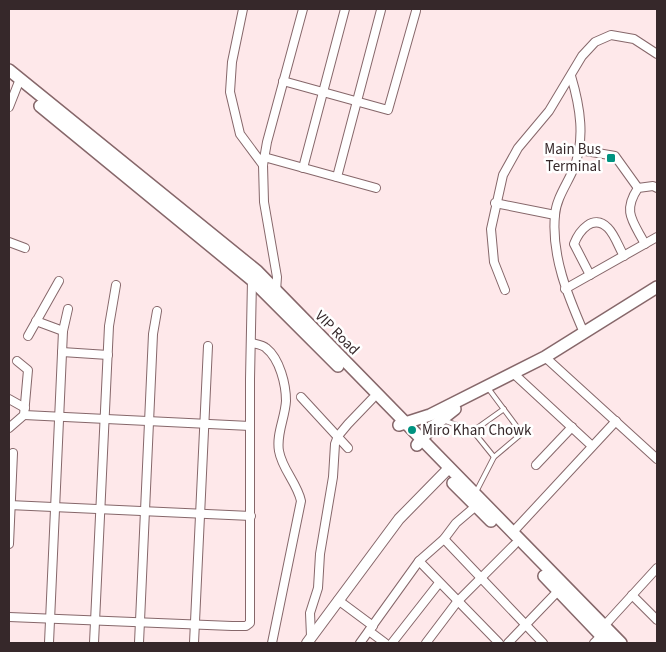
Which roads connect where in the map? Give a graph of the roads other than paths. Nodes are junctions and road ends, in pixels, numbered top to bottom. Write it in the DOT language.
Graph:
graph roads {
  1 [pos="243,9"];
  2 [pos="302,9"];
  3 [pos="345,9"];
  4 [pos="380,10"];
  5 [pos="416,11"];
  6 [pos="657,54"];
  7 [pos="9,70"];
  8 [pos="571,76"];
  9 [pos="283,81"];
  10 [pos="15,82"];
  11 [pos="323,92"];
  12 [pos="356,101"];
  13 [pos="9,107"];
  14 [pos="580,150"];
  15 [pos="263,161"];
  16 [pos="303,168"];
  17 [pos="337,177"];
  18 [pos="376,188"];
  19 [pos="638,188"];
  20 [pos="657,188"];
  21 [pos="495,203"];
  22 [pos="554,215"];
  23 [pos="657,237"];
  24 [pos="9,242"];
  25 [pos="645,244"];
  26 [pos="25,248"];
  27 [pos="624,256"];
  28 [pos="590,275"];
  29 [pos="252,280"];
  30 [pos="59,281"];
  31 [pos="116,285"];
  32 [pos="657,288"];
  33 [pos="565,289"];
  34 [pos="505,290"];
  35 [pos="273,295"];
  36 [pos="68,309"];
  37 [pos="156,311"];
  38 [pos="36,321"];
  39 [pos="63,331"];
  40 [pos="584,333"];
  41 [pos="28,336"];
  42 [pos="252,343"];
  43 [pos="208,346"];
  44 [pos="62,352"];
  45 [pos="108,355"];
  46 [pos="545,357"];
  47 [pos="17,360"];
  48 [pos="512,373"];
  49 [pos="483,388"];
  50 [pos="302,397"];
  51 [pos="9,399"];
  52 [pos="372,400"];
  53 [pos="504,409"];
  54 [pos="24,412"];
  55 [pos="59,418"];
  56 [pos="441,419"];
  57 [pos="105,420"];
  58 [pos="149,422"];
  59 [pos="616,422"];
  60 [pos="401,424"];
  61 [pos="204,425"];
  62 [pos="250,426"];
  63 [pos="572,427"];
  64 [pos="9,428"];
  65 [pos="474,431"];
  66 [pos="338,436"];
  67 [pos="419,442"];
  68 [pos="592,446"];
  69 [pos="348,448"];
  70 [pos="13,453"];
  71 [pos="494,457"];
  72 [pos="657,459"];
  73 [pos="536,465"];
  74 [pos="446,471"];
  75 [pos="474,494"];
  76 [pos="10,505"];
  77 [pos="476,506"];
  78 [pos="55,507"];
  79 [pos="100,509"];
  80 [pos="145,511"];
  81 [pos="200,514"];
  82 [pos="251,516"];
  83 [pos="512,533"];
  84 [pos="444,539"];
  85 [pos="9,544"];
  86 [pos="514,545"];
  87 [pos="419,561"];
  88 [pos="657,568"];
  89 [pos="481,579"];
  90 [pos="439,582"];
  91 [pos="558,591"];
  92 [pos="632,595"];
  93 [pos="338,600"];
  94 [pos="457,602"];
  95 [pos="9,616"];
  96 [pos="50,619"];
  97 [pos="657,620"];
  98 [pos="95,621"];
  99 [pos="141,623"];
  100 [pos="196,625"];
  101 [pos="524,626"];
  102 [pos="371,628"];
  103 [pos="602,637"];
  104 [pos="309,640"];
  105 [pos="48,643"];
  106 [pos="94,643"];
  107 [pos="139,643"];
  108 [pos="194,643"];
  109 [pos="272,643"];
  110 [pos="360,643"];
  111 [pos="385,643"];
  112 [pos="392,643"];
  113 [pos="426,643"];
  114 [pos="499,643"];
  115 [pos="508,643"];
  116 [pos="543,643"];
  117 [pos="621,643"];
  1 -- 15 [label="street"];
  2 -- 9 [label="street"];
  3 -- 11 [label="street"];
  4 -- 12 [label="street"];
  5 -- 12 [label="street"];
  6 -- 8 [label="street"];
  7 -- 10 [label="main road, VIP Road"];
  8 -- 14 [label="street"];
  8 -- 21 [label="street"];
  9 -- 11 [label="street"];
  9 -- 15 [label="street"];
  10 -- 13 [label="street"];
  10 -- 29 [label="main road, VIP Road"];
  10 -- 35 [label="main road, VIP Road"];
  11 -- 12 [label="street"];
  11 -- 16 [label="street"];
  12 -- 17 [label="street"];
  14 -- 19 [label="street"];
  14 -- 22 [label="street"];
  15 -- 16 [label="street"];
  15 -- 35 [label="street"];
  16 -- 17 [label="street"];
  17 -- 18 [label="street"];
  19 -- 20 [label="street"];
  19 -- 25 [label="street"];
  21 -- 22 [label="street"];
  21 -- 34 [label="street"];
  22 -- 33 [label="street"];
  23 -- 25 [label="street"];
  24 -- 26 [label="street"];
  25 -- 27 [label="street"];
  27 -- 28 [label="street"];
  27 -- 28 [label="street"];
  28 -- 33 [label="street"];
  29 -- 35 [label="main road, VIP Road"];
  29 -- 42 [label="street"];
  30 -- 38 [label="street"];
  31 -- 45 [label="street"];
  32 -- 40 [label="main road"];
  33 -- 40 [label="street"];
  35 -- 52 [label="main road, VIP Road"];
  35 -- 60 [label="main road, VIP Road"];
  36 -- 39 [label="street"];
  37 -- 58 [label="street"];
  38 -- 39 [label="street"];
  38 -- 41 [label="street"];
  39 -- 44 [label="street"];
  40 -- 46 [label="main road"];
  42 -- 62 [label="street"];
  42 -- 109 [label="street"];
  43 -- 61 [label="street"];
  44 -- 45 [label="street"];
  44 -- 55 [label="street"];
  45 -- 57 [label="street"];
  46 -- 48 [label="main road"];
  46 -- 59 [label="street"];
  47 -- 54 [label="street"];
  48 -- 49 [label="main road"];
  48 -- 63 [label="street"];
  49 -- 53 [label="lane"];
  49 -- 56 [label="main road"];
  49 -- 60 [label="main road"];
  50 -- 66 [label="street"];
  51 -- 54 [label="street"];
  52 -- 60 [label="main road, VIP Road"];
  52 -- 66 [label="street"];
  53 -- 65 [label="lane"];
  53 -- 71 [label="lane"];
  54 -- 55 [label="street"];
  54 -- 64 [label="street"];
  55 -- 57 [label="street"];
  55 -- 78 [label="street"];
  56 -- 65 [label="lane"];
  56 -- 67 [label="main road"];
  57 -- 58 [label="street"];
  57 -- 79 [label="street"];
  58 -- 61 [label="street"];
  58 -- 80 [label="street"];
  59 -- 68 [label="street"];
  59 -- 72 [label="street"];
  60 -- 67 [label="main road, VIP Road"];
  61 -- 62 [label="street"];
  61 -- 81 [label="street"];
  62 -- 82 [label="street"];
  63 -- 68 [label="street"];
  63 -- 73 [label="street"];
  65 -- 71 [label="lane"];
  66 -- 69 [label="street"];
  66 -- 104 [label="street"];
  67 -- 74 [label="main road, VIP Road"];
  68 -- 83 [label="street"];
  70 -- 76 [label="street"];
  71 -- 75 [label="lane"];
  74 -- 75 [label="main road, VIP Road"];
  74 -- 77 [label="main road, VIP Road"];
  74 -- 93 [label="main road"];
  75 -- 83 [label="main road, VIP Road"];
  76 -- 78 [label="street"];
  76 -- 85 [label="street"];
  77 -- 84 [label="street"];
  77 -- 86 [label="main road, VIP Road"];
  78 -- 79 [label="street"];
  78 -- 96 [label="street"];
  79 -- 80 [label="street"];
  79 -- 98 [label="street"];
  80 -- 81 [label="street"];
  80 -- 99 [label="street"];
  81 -- 82 [label="street"];
  81 -- 100 [label="street"];
  82 -- 100 [label="street"];
  83 -- 103 [label="main road, VIP Road"];
  84 -- 87 [label="street"];
  84 -- 89 [label="street"];
  86 -- 89 [label="street"];
  86 -- 91 [label="main road, VIP Road"];
  87 -- 90 [label="street"];
  87 -- 102 [label="street"];
  88 -- 92 [label="street"];
  89 -- 94 [label="street"];
  89 -- 101 [label="street"];
  90 -- 94 [label="street"];
  90 -- 112 [label="street"];
  91 -- 101 [label="street"];
  91 -- 103 [label="main road, VIP Road"];
  92 -- 97 [label="street"];
  92 -- 103 [label="street"];
  93 -- 102 [label="street"];
  93 -- 104 [label="main road"];
  94 -- 113 [label="street"];
  94 -- 114 [label="street"];
  95 -- 96 [label="street"];
  96 -- 98 [label="street"];
  96 -- 105 [label="street"];
  98 -- 99 [label="street"];
  98 -- 106 [label="street"];
  99 -- 100 [label="street"];
  99 -- 107 [label="street"];
  100 -- 108 [label="street"];
  101 -- 115 [label="street"];
  101 -- 116 [label="street"];
  102 -- 110 [label="street"];
  102 -- 111 [label="street"];
  103 -- 117 [label="main road, VIP Road"];
}
